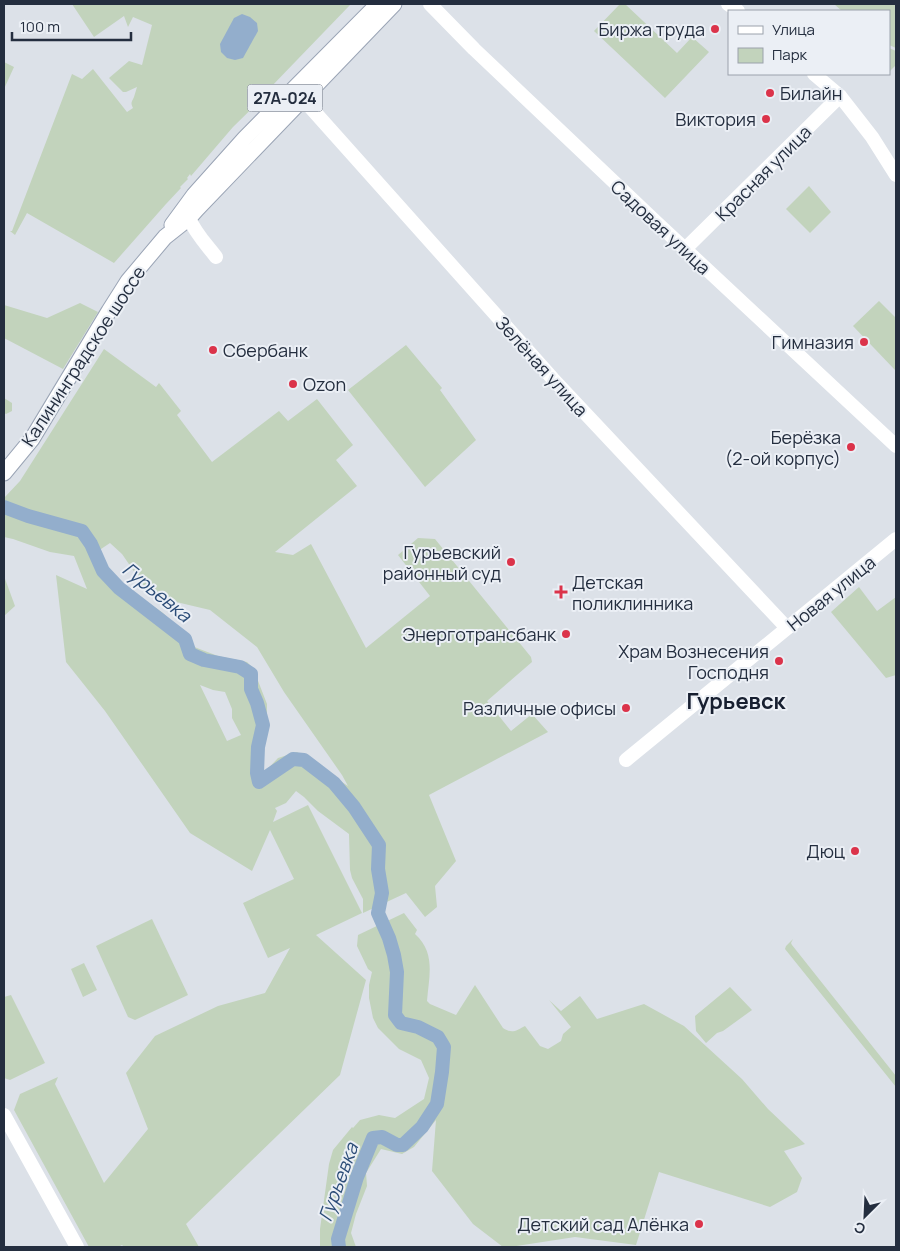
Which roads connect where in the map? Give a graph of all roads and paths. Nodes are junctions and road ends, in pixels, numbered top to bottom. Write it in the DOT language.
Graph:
graph roads {
  1 [pos="378,4"];
  2 [pos="394,4"];
  3 [pos="430,4"];
  4 [pos="815,75"];
  5 [pos="840,96"];
  6 [pos="303,99"];
  7 [pos="896,175"];
  8 [pos="182,227"];
  9 [pos="685,249"];
  10 [pos="216,257"];
  11 [pos="896,446"];
  12 [pos="4,473"];
  13 [pos="896,539"];
  14 [pos="787,628"];
  15 [pos="626,760"];
  16 [pos="4,1115"];
  17 [pos="77,1247"];
  1 -- 8 [label="main road, 27А-024"];
  2 -- 6 [label="main road, Калининградское шоссе / 27А-024"];
  3 -- 9 [label="street, Садовая улица"];
  4 -- 5 [label="street"];
  5 -- 7 [label="street"];
  5 -- 9 [label="street, Красная улица"];
  6 -- 8 [label="main road, Калининградское шоссе / 27А-024"];
  6 -- 14 [label="street, Зелёная улица"];
  8 -- 10 [label="street"];
  8 -- 12 [label="main road, Калининградское шоссе / 27А-024"];
  9 -- 11 [label="street, Садовая улица"];
  13 -- 14 [label="street, Новая улица"];
  14 -- 15 [label="street, Новая улица"];
  16 -- 17 [label="street"];
}
